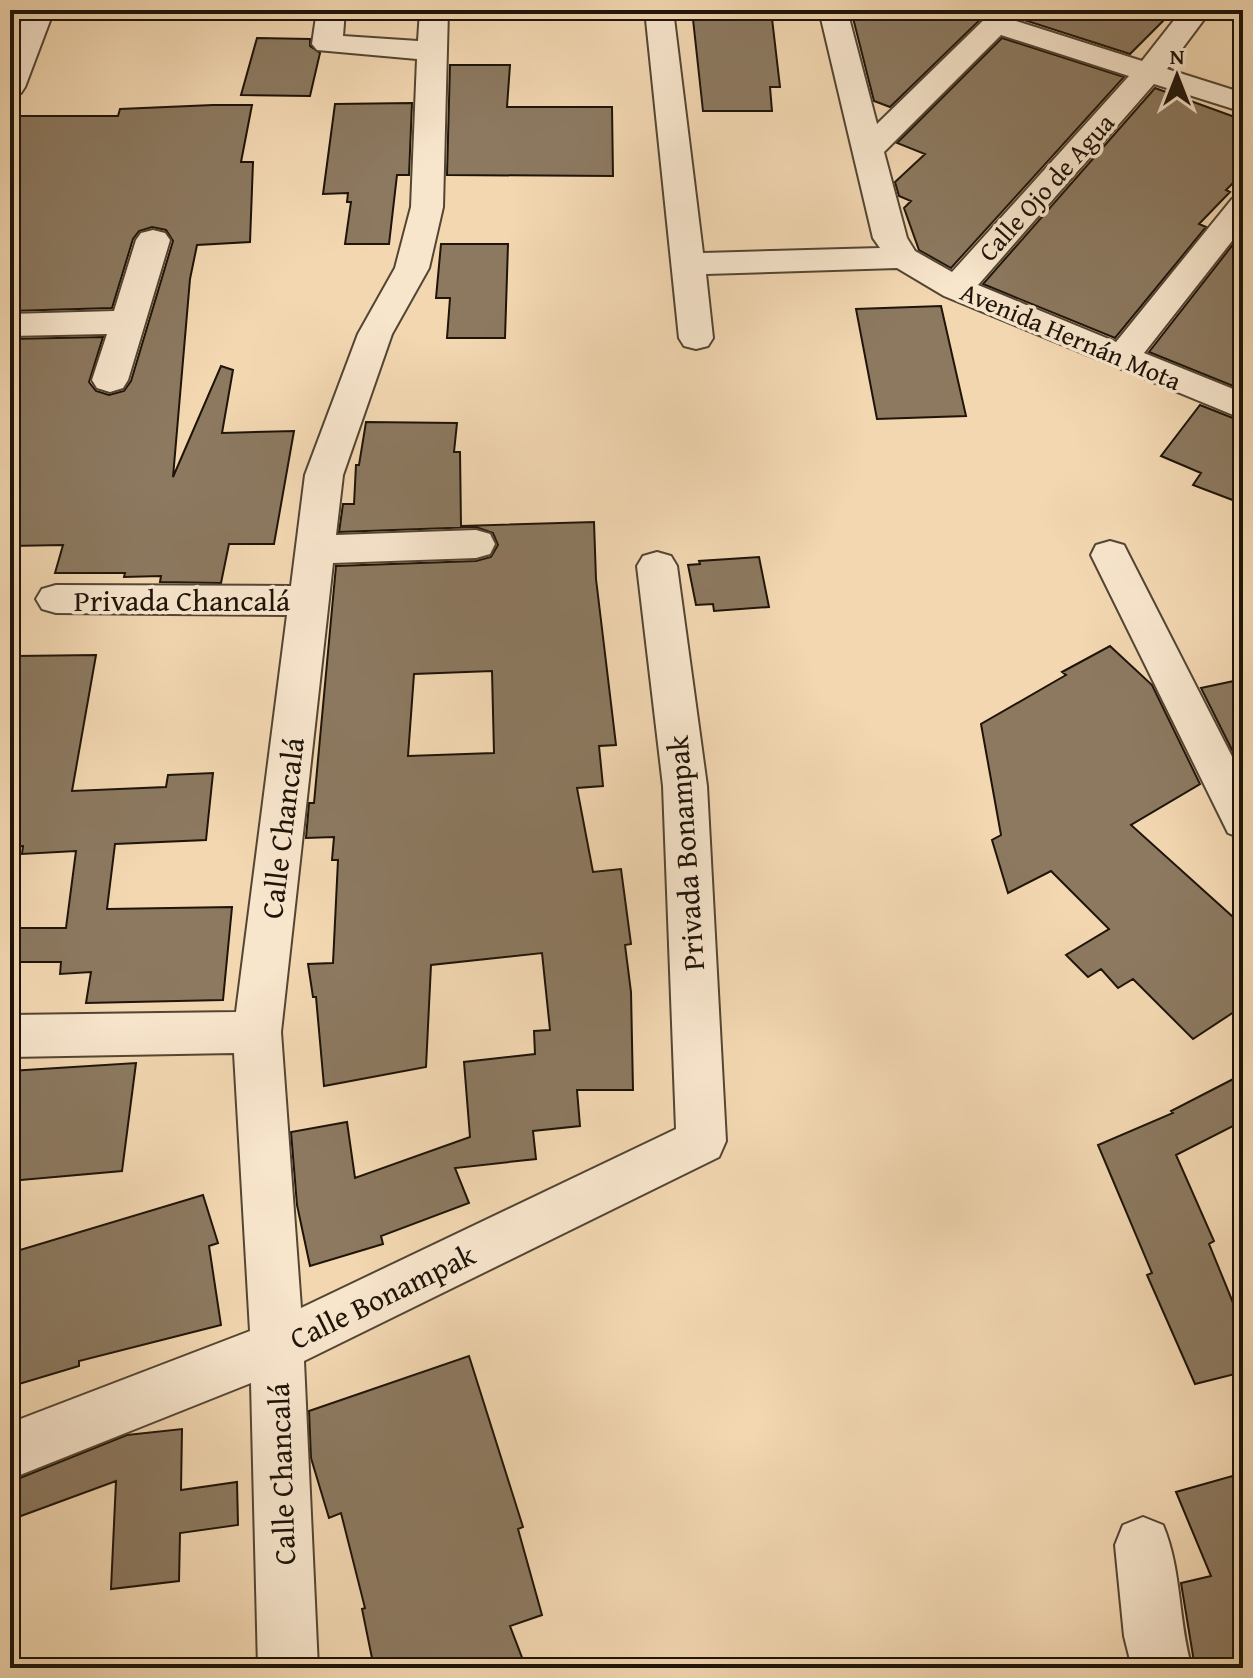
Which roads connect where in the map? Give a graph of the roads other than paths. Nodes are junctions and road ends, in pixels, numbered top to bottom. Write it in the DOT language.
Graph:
graph roads {
  1 [pos="40,10"];
  2 [pos="331,10"];
  3 [pos="659,10"];
  4 [pos="833,10"];
  5 [pos="1197,10"];
  6 [pos="1003,17"];
  7 [pos="433,30"];
  8 [pos="1148,73"];
  9 [pos="10,87"];
  10 [pos="1243,103"];
  11 [pos="869,149"];
  12 [pos="1243,206"];
  13 [pos="153,240"];
  14 [pos="903,258"];
  15 [pos="688,264"];
  16 [pos="956,289"];
  17 [pos="128,322"];
  18 [pos="10,325"];
  19 [pos="696,338"];
  20 [pos="1122,357"];
  21 [pos="110,380"];
  22 [pos="1243,407"];
  23 [pos="476,544"];
  24 [pos="315,550"];
  25 [pos="1110,555"];
  26 [pos="657,566"];
  27 [pos="56,599"];
  28 [pos="309,601"];
  29 [pos="1243,821"];
  30 [pos="257,1032"];
  31 [pos="10,1036"];
  32 [pos="701,1141"];
  33 [pos="277,1347"];
  34 [pos="10,1451"];
  35 [pos="1143,1545"];
  36 [pos="288,1668"];
  37 [pos="1162,1668"];
  1 -- 9 [label="street"];
  2 -- 7 [label="street"];
  3 -- 15 [label="street"];
  4 -- 11 [label="street"];
  5 -- 8 [label="street, Calle Ojo de Agua"];
  6 -- 8 [label="street"];
  6 -- 11 [label="street"];
  7 -- 24 [label="street, Calle Chancalá"];
  8 -- 10 [label="street"];
  8 -- 16 [label="street, Calle Ojo de Agua"];
  11 -- 14 [label="street"];
  12 -- 20 [label="street"];
  13 -- 17 [label="street"];
  14 -- 15 [label="street"];
  14 -- 16 [label="street, Avenida Hernán Mota"];
  15 -- 19 [label="street"];
  16 -- 20 [label="street, Avenida Hernán Mota"];
  17 -- 18 [label="street"];
  17 -- 21 [label="street"];
  20 -- 22 [label="street, Avenida Hernán Mota"];
  23 -- 24 [label="street"];
  24 -- 28 [label="street, Calle Chancalá"];
  25 -- 29 [label="street"];
  26 -- 32 [label="street, Privada Bonampak"];
  27 -- 28 [label="street, Privada Chancalá"];
  28 -- 30 [label="street, Calle Chancalá"];
  30 -- 31 [label="street"];
  30 -- 33 [label="street, Calle Chancalá"];
  32 -- 33 [label="street, Calle Bonampak"];
  33 -- 34 [label="street, Calle Bonampak"];
  33 -- 36 [label="street, Calle Chancalá"];
  35 -- 37 [label="street"];
}
